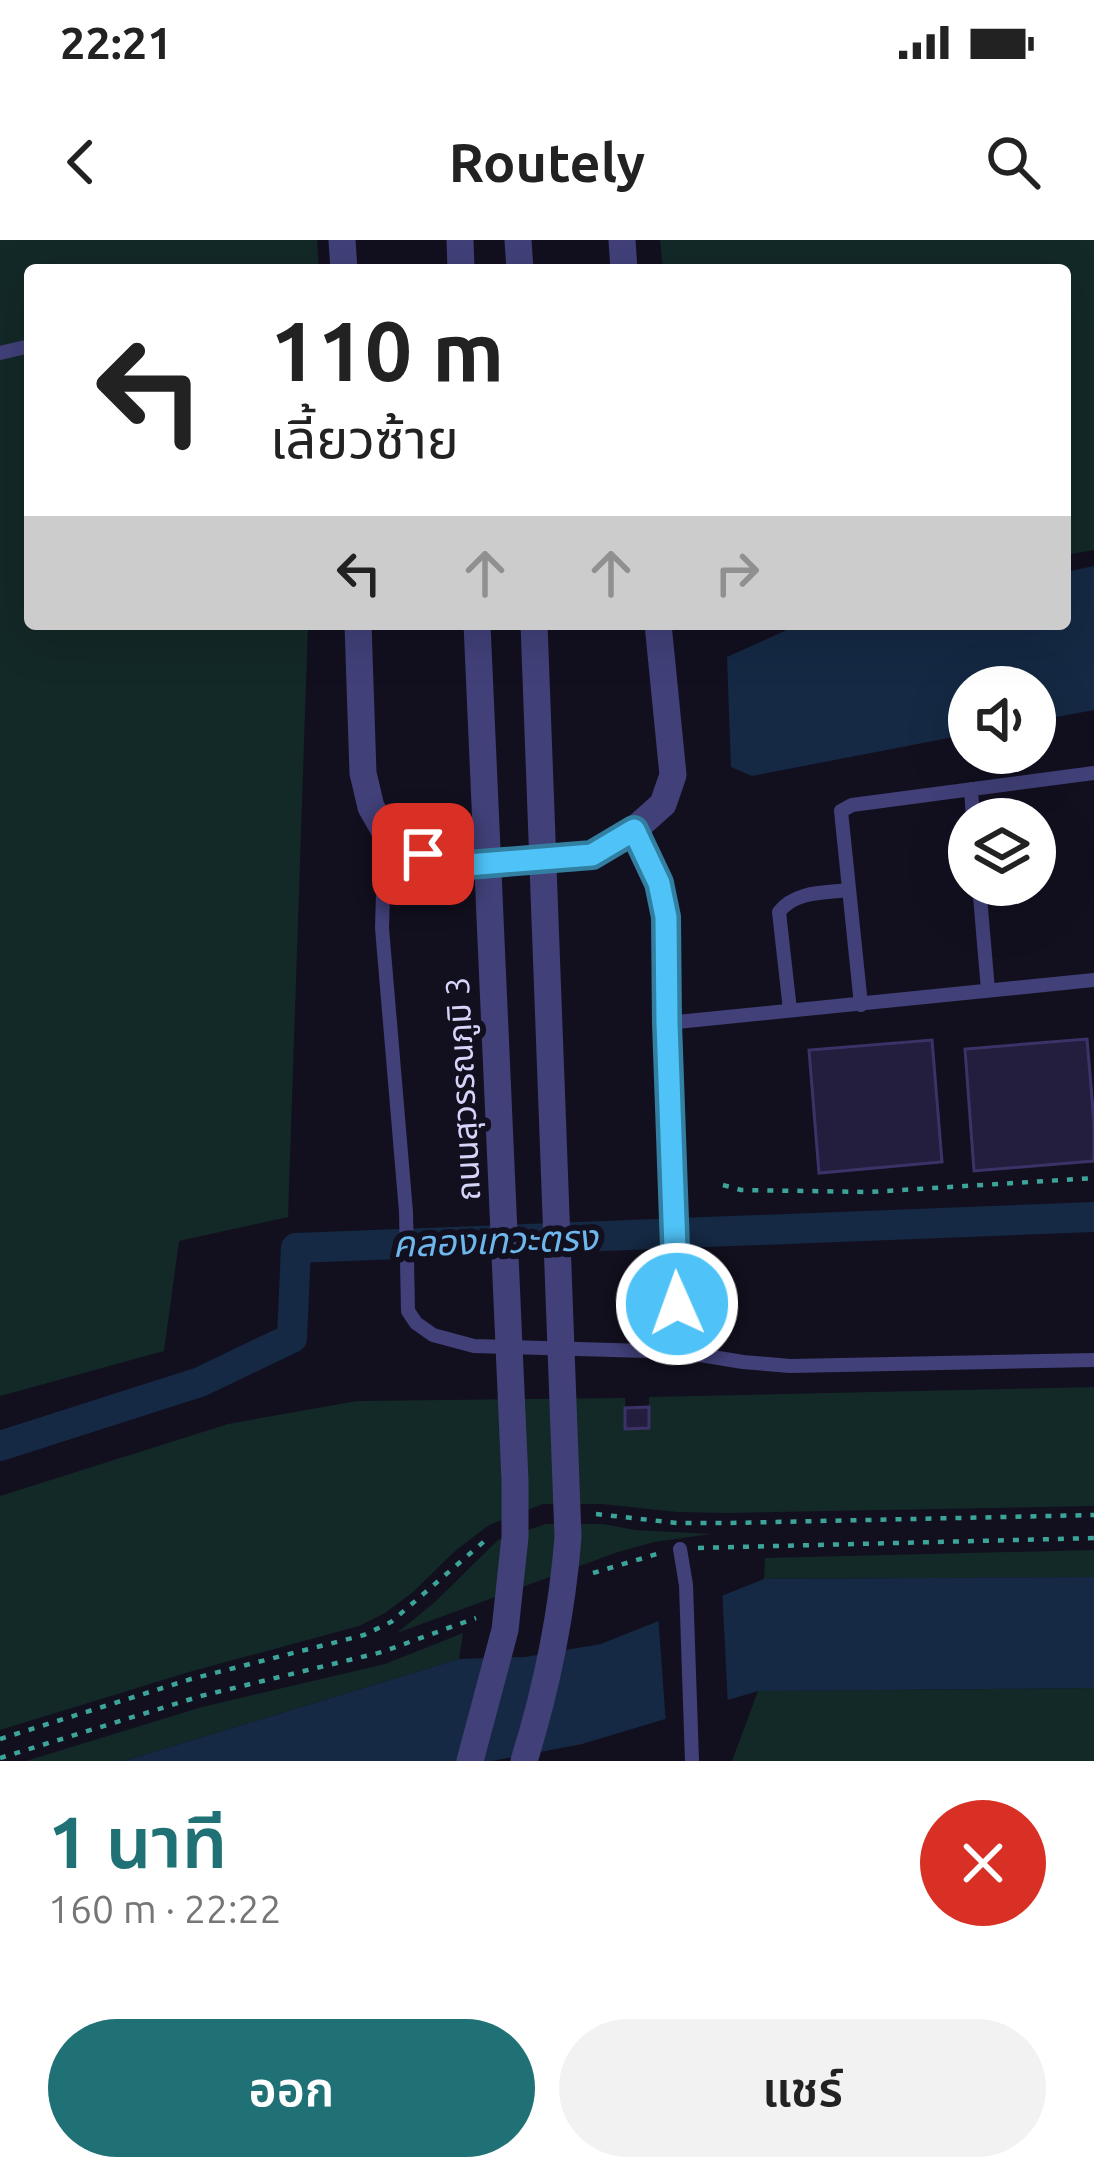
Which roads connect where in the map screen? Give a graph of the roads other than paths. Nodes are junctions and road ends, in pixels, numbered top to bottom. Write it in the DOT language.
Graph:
graph roads {
  1 [pos="358,630"];
  2 [pos="477,630"];
  3 [pos="534,630"];
  4 [pos="659,630"];
  5 [pos="1094,773"];
  6 [pos="971,789"];
  7 [pos="972,798"];
  8 [pos="634,830"];
  9 [pos="391,842"];
  10 [pos="849,890"];
  11 [pos="981,906"];
  12 [pos="1094,980"];
  13 [pos="988,990"];
  14 [pos="861,1005"];
  15 [pos="790,1010"];
  16 [pos="667,1023"];
  17 [pos="682,1352"];
  18 [pos="1094,1360"];
  19 [pos="680,1549"];
  20 [pos="470,1761"];
  21 [pos="524,1761"];
  22 [pos="692,1761"];
  1 -- 9 [label="street"];
  2 -- 20 [label="street, ถนนสุวรรณภูมิ 3, bridge"];
  3 -- 21 [label="street, bridge"];
  4 -- 8 [label="street"];
  5 -- 6 [label="lane"];
  6 -- 7 [label="lane"];
  6 -- 10 [label="lane"];
  8 -- 9 [label="street"];
  8 -- 16 [label="lane"];
  9 -- 17 [label="lane"];
  10 -- 14 [label="lane"];
  10 -- 15 [label="lane"];
  11 -- 13 [label="lane"];
  12 -- 13 [label="lane"];
  13 -- 14 [label="lane"];
  14 -- 15 [label="lane"];
  15 -- 16 [label="lane"];
  16 -- 17 [label="lane"];
  17 -- 18 [label="lane"];
  19 -- 22 [label="lane"];
}
